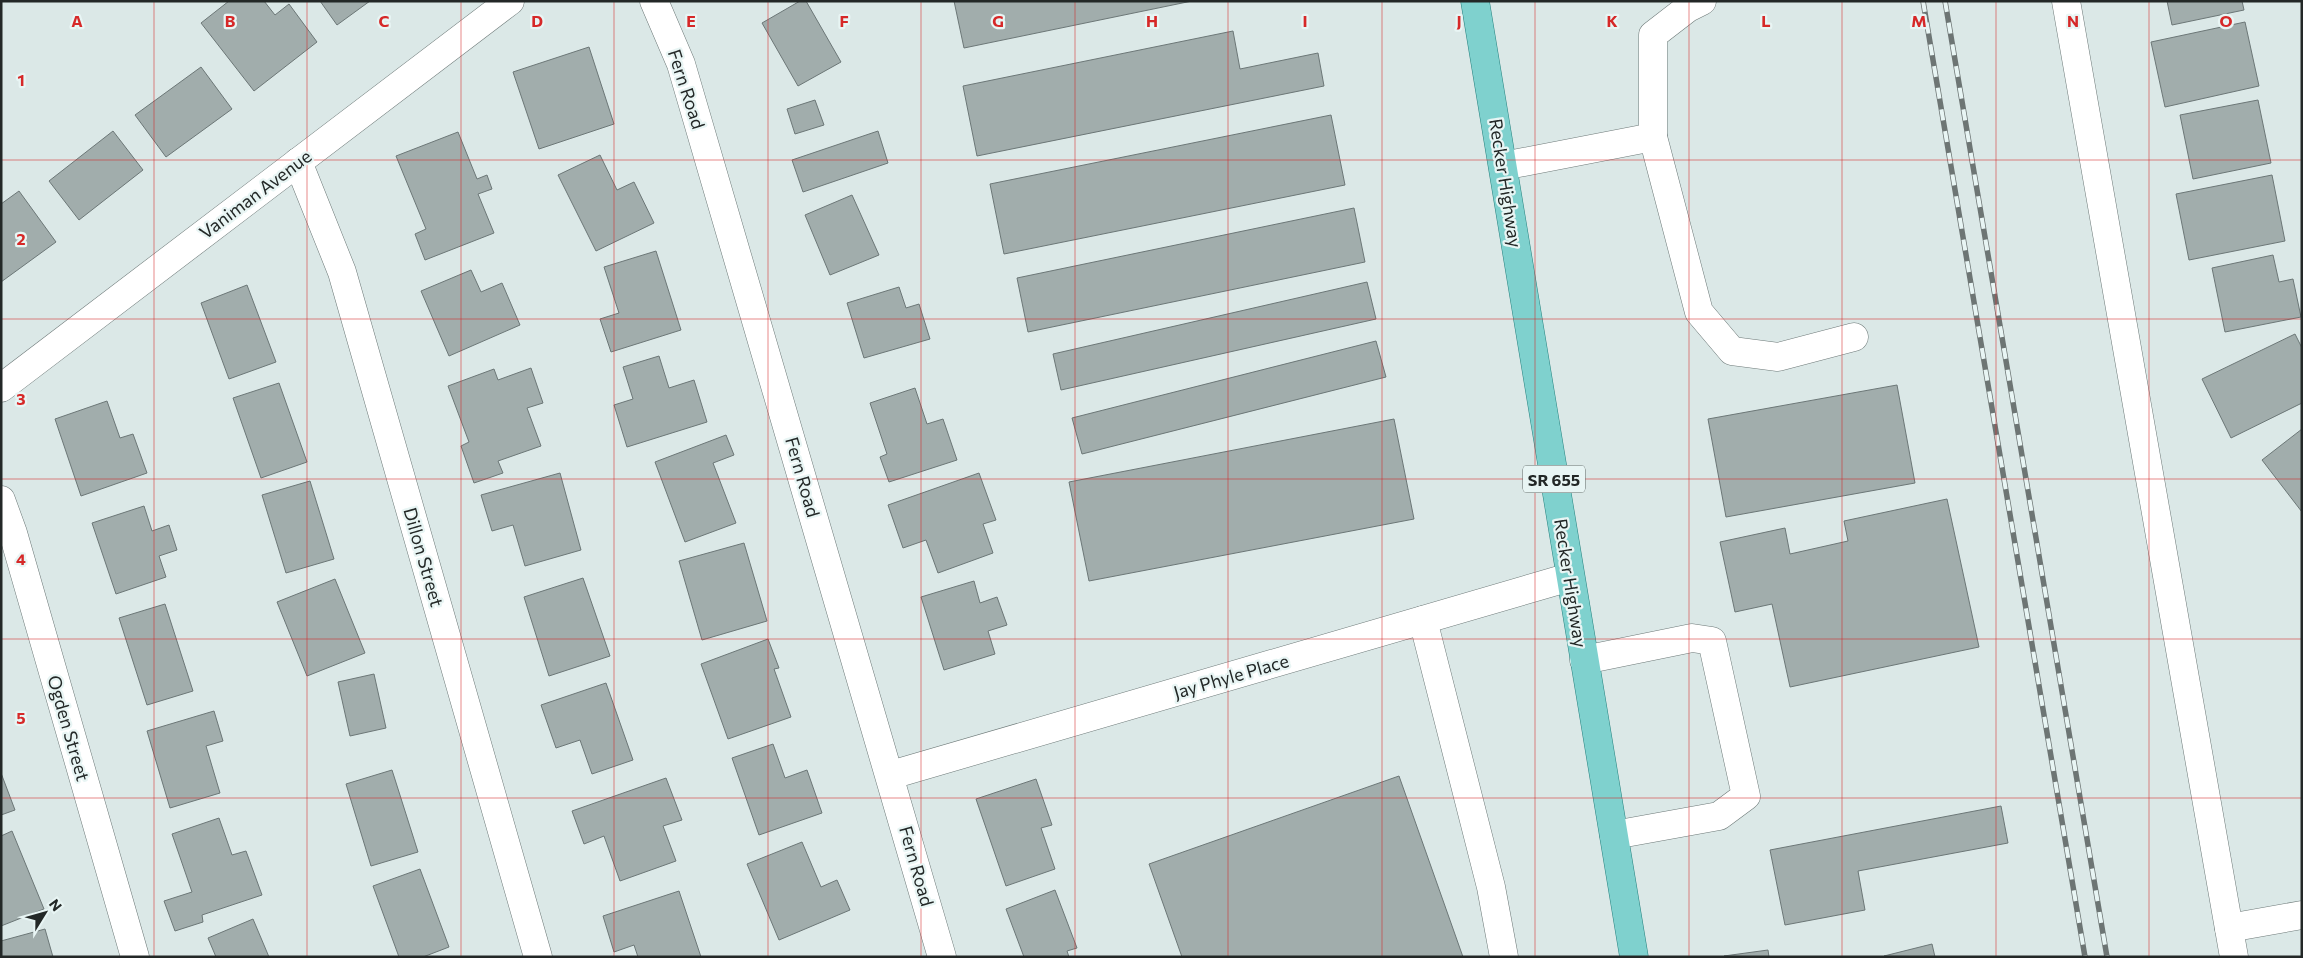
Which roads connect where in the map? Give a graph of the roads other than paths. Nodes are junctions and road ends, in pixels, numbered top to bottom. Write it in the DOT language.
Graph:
graph roads {
  1 [pos="510,1"];
  2 [pos="654,1"];
  3 [pos="1475,1"];
  4 [pos="1702,1"];
  5 [pos="2066,1"];
  6 [pos="1653,137"];
  7 [pos="298,162"];
  8 [pos="1503,166"];
  9 [pos="1854,337"];
  10 [pos="1,388"];
  11 [pos="1,500"];
  12 [pos="1570,577"];
  13 [pos="1423,620"];
  14 [pos="1584,660"];
  15 [pos="891,775"];
  16 [pos="1614,835"];
  17 [pos="2302,915"];
  18 [pos="2229,928"];
  19 [pos="136,957"];
  20 [pos="538,957"];
  21 [pos="942,957"];
  22 [pos="1504,957"];
  23 [pos="1634,957"];
  24 [pos="2234,957"];
  1 -- 7 [label="street, Vaniman Avenue"];
  2 -- 15 [label="street, Fern Road"];
  3 -- 8 [label="main road, Recker Highway / SR 655"];
  4 -- 6 [label="street"];
  5 -- 18 [label="street"];
  6 -- 8 [label="street"];
  6 -- 9 [label="street"];
  7 -- 10 [label="street, Vaniman Avenue"];
  7 -- 20 [label="street, Dillon Street"];
  8 -- 12 [label="main road, Recker Highway / SR 655"];
  11 -- 19 [label="street, Ogden Street"];
  12 -- 13 [label="street, Jay Phyle Place"];
  12 -- 14 [label="main road, Recker Highway / SR 655"];
  13 -- 15 [label="street, Jay Phyle Place"];
  13 -- 22 [label="street"];
  14 -- 16 [label="main road, Recker Highway / SR 655"];
  14 -- 16 [label="street"];
  15 -- 21 [label="street, Fern Road"];
  16 -- 23 [label="main road, Recker Highway / SR 655"];
  17 -- 18 [label="street"];
  18 -- 24 [label="street"];
}
